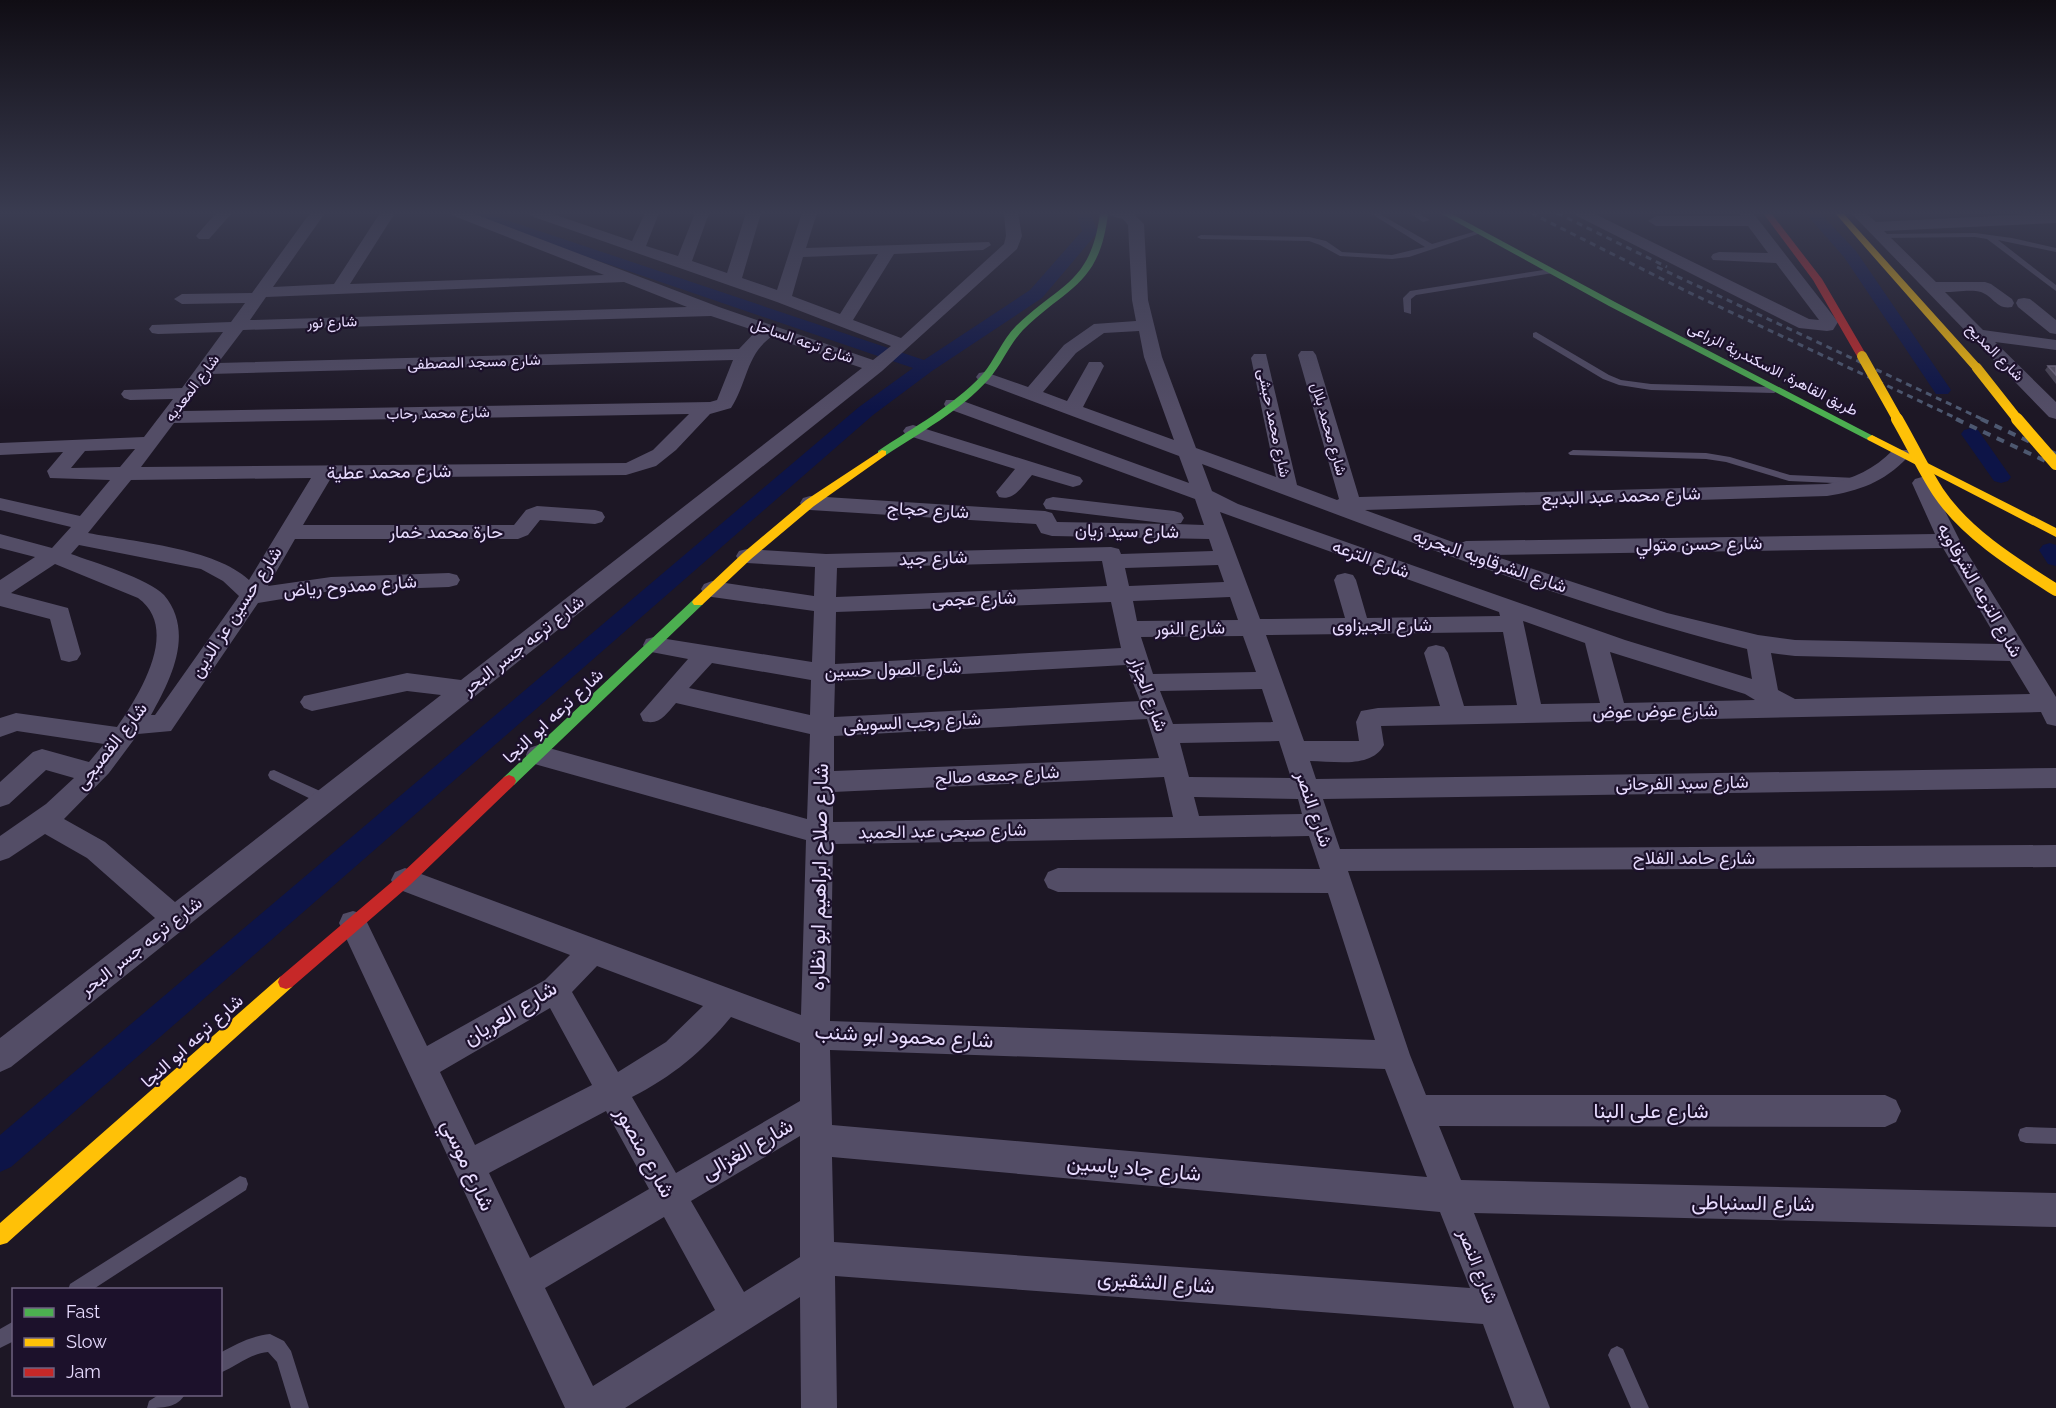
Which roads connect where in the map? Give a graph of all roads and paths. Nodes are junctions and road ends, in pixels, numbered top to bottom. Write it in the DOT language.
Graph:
graph roads {
  1 [pos="271,279"];
  2 [pos="346,279"];
  3 [pos="629,279"];
  4 [pos="729,279"];
  5 [pos="789,279"];
  6 [pos="870,279"];
  7 [pos="975,279"];
  8 [pos="1079,279"];
  9 [pos="1139,279"];
  10 [pos="1502,279"];
  11 [pos="1565,279"];
  12 [pos="1714,279"];
  13 [pos="1796,279"];
  14 [pos="1817,279"];
  15 [pos="1898,279"];
  16 [pos="1922,279"];
  17 [pos="2043,279"];
  18 [pos="733,280"];
  19 [pos="1930,287"];
  20 [pos="339,289"];
  21 [pos="2056,289"];
  22 [pos="260,295"];
  23 [pos="783,297"];
  24 [pos="182,299"];
  25 [pos="2006,303"];
  26 [pos="2024,303"];
  27 [pos="713,311"];
  28 [pos="1408,312"];
  29 [pos="844,321"];
  30 [pos="238,326"];
  31 [pos="1145,326"];
  32 [pos="158,329"];
  33 [pos="2056,329"];
  34 [pos="769,330"];
  35 [pos="1976,334"];
  36 [pos="1536,335"];
  37 [pos="903,345"];
  38 [pos="2056,345"];
  39 [pos="743,354"];
  40 [pos="1307,355"];
  41 [pos="1260,358"];
  42 [pos="1095,366"];
  43 [pos="876,367"];
  44 [pos="206,369"];
  45 [pos="985,376"];
  46 [pos="1777,390"];
  47 [pos="130,393"];
  48 [pos="188,393"];
  49 [pos="1032,394"];
  50 [pos="953,404"];
  51 [pos="705,408"];
  52 [pos="1072,409"];
  53 [pos="2056,413"];
  54 [pos="170,417"];
  55 [pos="1863,418"];
  56 [pos="913,431"];
  57 [pos="152,442"];
  58 [pos="80,445"];
  59 [pos="0,449"];
  60 [pos="1186,451"];
  61 [pos="1573,453"];
  62 [pos="1091,454"];
  63 [pos="1905,456"];
  64 [pos="1937,456"];
  65 [pos="2056,464"];
  66 [pos="1028,467"];
  67 [pos="324,472"];
  68 [pos="125,475"];
  69 [pos="1868,480"];
  70 [pos="1073,481"];
  71 [pos="1288,489"];
  72 [pos="1006,492"];
  73 [pos="1203,495"];
  74 [pos="810,503"];
  75 [pos="3,504"];
  76 [pos="1341,504"];
  77 [pos="1049,511"];
  78 [pos="595,517"];
  79 [pos="1266,522"];
  80 [pos="1214,527"];
  81 [pos="79,530"];
  82 [pos="288,532"];
  83 [pos="2056,533"];
  84 [pos="1949,541"];
  85 [pos="2,542"];
  86 [pos="1274,546"];
  87 [pos="1449,548"];
  88 [pos="56,555"];
  89 [pos="747,556"];
  90 [pos="1226,558"];
  91 [pos="826,561"];
  92 [pos="1114,561"];
  93 [pos="1504,567"];
  94 [pos="449,580"];
  95 [pos="1346,580"];
  96 [pos="0,590"];
  97 [pos="712,590"];
  98 [pos="1238,590"];
  99 [pos="2056,591"];
  100 [pos="1121,594"];
  101 [pos="251,596"];
  102 [pos="0,598"];
  103 [pos="825,605"];
  104 [pos="1625,608"];
  105 [pos="1503,611"];
  106 [pos="1252,626"];
  107 [pos="1358,626"];
  108 [pos="1128,629"];
  109 [pos="1606,642"];
  110 [pos="1758,643"];
  111 [pos="654,645"];
  112 [pos="1436,653"];
  113 [pos="2015,653"];
  114 [pos="69,654"];
  115 [pos="706,654"];
  116 [pos="1134,656"];
  117 [pos="824,673"];
  118 [pos="1270,680"];
  119 [pos="1145,683"];
  120 [pos="466,690"];
  121 [pos="672,693"];
  122 [pos="1767,695"];
  123 [pos="312,702"];
  124 [pos="1791,708"];
  125 [pos="1155,709"];
  126 [pos="2051,710"];
  127 [pos="1614,712"];
  128 [pos="1531,713"];
  129 [pos="652,714"];
  130 [pos="1455,715"];
  131 [pos="822,727"];
  132 [pos="0,728"];
  133 [pos="127,731"];
  134 [pos="1165,734"];
  135 [pos="1291,741"];
  136 [pos="538,755"];
  137 [pos="93,773"];
  138 [pos="274,775"];
  139 [pos="1176,777"];
  140 [pos="2056,778"];
  141 [pos="821,782"];
  142 [pos="1307,789"];
  143 [pos="0,797"];
  144 [pos="326,800"];
  145 [pos="44,821"];
  146 [pos="1320,825"];
  147 [pos="1189,826"];
  148 [pos="820,833"];
  149 [pos="0,850"];
  150 [pos="2056,856"];
  151 [pos="1335,871"];
  152 [pos="405,880"];
  153 [pos="1058,880"];
  154 [pos="175,919"];
  155 [pos="353,922"];
  156 [pos="592,952"];
  157 [pos="555,989"];
  158 [pos="726,1001"];
  159 [pos="815,1035"];
  160 [pos="1395,1055"];
  161 [pos="0,1057"];
  162 [pos="421,1066"];
  163 [pos="612,1091"];
  164 [pos="1417,1110"];
  165 [pos="1885,1111"];
  166 [pos="816,1124"];
  167 [pos="2026,1135"];
  168 [pos="2056,1136"];
  169 [pos="468,1166"];
  170 [pos="240,1184"];
  171 [pos="669,1195"];
  172 [pos="1451,1196"];
  173 [pos="2056,1210"];
  174 [pos="0,1236"];
  175 [pos="818,1262"];
  176 [pos="524,1281"];
  177 [pos="79,1288"];
  178 [pos="1495,1307"];
  179 [pos="737,1315"];
  180 [pos="1617,1355"];
  181 [pos="222,1363"];
  182 [pos="174,1396"];
  183 [pos="156,1408"];
  184 [pos="300,1408"];
  185 [pos="584,1408"];
  186 [pos="591,1408"];
  187 [pos="819,1408"];
  188 [pos="1532,1408"];
  189 [pos="1640,1408"];
  1 -- 22 [label="street, شارع المعديه"];
  2 -- 20 [label="street"];
  3 -- 20 [label="street"];
  3 -- 27 [label="street, شارع ترعه الساحل"];
  4 -- 18 [label="street, شارع ترعه الساحل"];
  5 -- 23 [label="street"];
  6 -- 29 [label="street"];
  7 -- 37 [label="street, شارع ترعه جسر البحر"];
  8 -- 45 [label="main road, شارع ترعه ابو النجا"];
  9 -- 31 [label="street, شارع النصر"];
  10 -- 28 [label="lane"];
  11 -- 46 [label="main road, طريق القاهرة, الاسكندرية الزراعى"];
  12 -- 13 [label="street"];
  14 -- 99 [label="main road, bridge"];
  15 -- 65 [label="main road, bridge"];
  16 -- 19 [label="street, شارع المديح"];
  17 -- 21 [label="lane"];
  18 -- 23 [label="street, شارع ترعه الساحل"];
  19 -- 25 [label="street"];
  19 -- 35 [label="street, شارع المديح"];
  20 -- 22 [label="street"];
  22 -- 24 [label="street"];
  22 -- 30 [label="street, شارع المعديه"];
  23 -- 29 [label="street, شارع ترعه الساحل"];
  26 -- 33 [label="street"];
  27 -- 30 [label="street, شارع نور"];
  27 -- 34 [label="street, شارع ترعه الساحل"];
  29 -- 37 [label="street, شارع ترعه الساحل"];
  30 -- 32 [label="street, شارع نور"];
  30 -- 44 [label="street, شارع المعديه"];
  31 -- 49 [label="street"];
  31 -- 60 [label="street, شارع النصر"];
  34 -- 39 [label="street"];
  34 -- 43 [label="street, شارع ترعه الساحل"];
  35 -- 38 [label="street"];
  35 -- 53 [label="street, شارع المديح"];
  36 -- 46 [label="lane"];
  37 -- 43 [label="street, شارع ترعه جسر البحر"];
  39 -- 44 [label="street, شارع مسجد المصطفى"];
  39 -- 51 [label="street"];
  40 -- 76 [label="street, شارع محمد بلال"];
  41 -- 71 [label="street, شارع محمد حبشى"];
  42 -- 52 [label="street"];
  43 -- 120 [label="street, شارع ترعه جسر البحر"];
  44 -- 48 [label="street, شارع المعديه"];
  45 -- 49 [label="street, شارع الشرقاويه البحريه"];
  45 -- 50 [label="main road, شارع ترعه ابو النجا"];
  46 -- 63 [label="main road, طريق القاهرة, الاسكندرية الزراعى"];
  47 -- 48 [label="street"];
  48 -- 54 [label="street, شارع المعديه"];
  49 -- 52 [label="street, شارع الشرقاويه البحريه"];
  50 -- 56 [label="main road, شارع ترعه ابو النجا"];
  50 -- 62 [label="street, شارع الترعه"];
  51 -- 54 [label="street, شارع محمد رحاب"];
  51 -- 67 [label="street, شارع محمد عطية"];
  52 -- 60 [label="street, شارع الشرقاويه البحريه"];
  54 -- 57 [label="street, شارع المعديه"];
  55 -- 64 [label="main road, طريق القاهرة, الاسكندرية الزراعى"];
  56 -- 66 [label="street"];
  56 -- 74 [label="main road, شارع ترعه ابو النجا"];
  57 -- 58 [label="street"];
  57 -- 68 [label="street, شارع المعديه"];
  58 -- 59 [label="street"];
  58 -- 68 [label="street, شارع محمد عطية"];
  60 -- 71 [label="street, شارع الشرقاويه البحريه"];
  60 -- 73 [label="street, شارع النصر"];
  61 -- 69 [label="lane"];
  62 -- 70 [label="street"];
  62 -- 73 [label="street, شارع الترعه"];
  63 -- 69 [label="street, شارع محمد عبد البديع"];
  63 -- 83 [label="main road, طريق القاهرة, الاسكندرية الزراعى"];
  63 -- 84 [label="street, شارع الترعه الشرقاويه"];
  66 -- 70 [label="street"];
  66 -- 72 [label="street"];
  67 -- 68 [label="street, شارع محمد عطية"];
  67 -- 82 [label="street, شارع حسين عز الدين"];
  68 -- 81 [label="street, شارع المعديه"];
  69 -- 76 [label="street, شارع محمد عبد البديع"];
  70 -- 77 [label="street"];
  71 -- 76 [label="street, شارع الشرقاويه البحريه"];
  73 -- 79 [label="street, شارع الترعه"];
  73 -- 80 [label="street, شارع النصر"];
  74 -- 77 [label="street, شارع حجاج"];
  74 -- 89 [label="main road, شارع ترعه ابو النجا"];
  75 -- 81 [label="street"];
  76 -- 87 [label="street, شارع الشرقاويه البحريه"];
  77 -- 80 [label="street, شارع سيد زيان"];
  78 -- 82 [label="street, حارة محمد خمار"];
  79 -- 86 [label="street"];
  79 -- 105 [label="street, شارع الترعه"];
  80 -- 90 [label="street, شارع النصر"];
  81 -- 88 [label="street, شارع المعديه"];
  81 -- 101 [label="street"];
  82 -- 101 [label="street, شارع حسين عز الدين"];
  84 -- 87 [label="street, شارع حسن متولي"];
  84 -- 113 [label="street, شارع الترعه الشرقاويه"];
  85 -- 88 [label="street, شارع القصبجى"];
  87 -- 93 [label="street, شارع الشرقاويه البحريه"];
  88 -- 96 [label="street, شارع المعديه"];
  88 -- 133 [label="street, شارع القصبجى"];
  89 -- 91 [label="street, شارع جيد"];
  89 -- 97 [label="main road, شارع ترعه ابو النجا"];
  90 -- 92 [label="street, شارع جيد"];
  90 -- 98 [label="street, شارع النصر"];
  91 -- 92 [label="street, شارع جيد"];
  91 -- 103 [label="street, شارع صلاح ابراهيم ابو نظاره"];
  92 -- 100 [label="street, شارع الجزار"];
  93 -- 104 [label="street, شارع الشرقاويه البحريه"];
  93 -- 105 [label="street"];
  94 -- 101 [label="street, شارع ممدوح رياض"];
  95 -- 107 [label="street"];
  97 -- 103 [label="street, شارع عجمى"];
  97 -- 111 [label="main road, شارع ترعه ابو النجا"];
  98 -- 100 [label="street, شارع عجمى"];
  98 -- 106 [label="street, شارع النصر"];
  100 -- 103 [label="street, شارع عجمى"];
  100 -- 108 [label="street, شارع الجزار"];
  101 -- 133 [label="street, شارع حسين عز الدين"];
  102 -- 114 [label="street"];
  103 -- 117 [label="street, شارع صلاح ابراهيم ابو نظاره"];
  104 -- 109 [label="street"];
  104 -- 110 [label="street, شارع الشرقاويه البحريه"];
  105 -- 107 [label="street, شارع الجيزاوى"];
  105 -- 109 [label="street, شارع الترعه"];
  105 -- 128 [label="street"];
  106 -- 107 [label="street, شارع الجيزاوى"];
  106 -- 108 [label="street, شارع النور"];
  106 -- 118 [label="street, شارع النصر"];
  108 -- 116 [label="street, شارع الجزار"];
  109 -- 122 [label="street, شارع الترعه"];
  109 -- 127 [label="street"];
  110 -- 113 [label="street, شارع الشرقاويه البحريه"];
  110 -- 122 [label="street"];
  111 -- 115 [label="street, شارع الصول حسين"];
  111 -- 136 [label="main road, شارع ترعه ابو النجا"];
  112 -- 130 [label="street"];
  113 -- 126 [label="street, شارع الترعه الشرقاويه"];
  115 -- 117 [label="street, شارع الصول حسين"];
  115 -- 121 [label="street"];
  116 -- 117 [label="street, شارع الصول حسين"];
  116 -- 119 [label="street, شارع الجزار"];
  117 -- 131 [label="street, شارع صلاح ابراهيم ابو نظاره"];
  118 -- 119 [label="street"];
  118 -- 135 [label="street, شارع النصر"];
  119 -- 125 [label="street, شارع الجزار"];
  120 -- 123 [label="street"];
  120 -- 144 [label="street, شارع ترعه جسر البحر"];
  121 -- 129 [label="street"];
  121 -- 131 [label="street, شارع رجب السويفى"];
  122 -- 124 [label="street, شارع الترعه"];
  124 -- 126 [label="street, شارع عوض عوض"];
  124 -- 127 [label="street, شارع عوض عوض"];
  125 -- 131 [label="street, شارع رجب السويفى"];
  125 -- 134 [label="street, شارع الجزار"];
  127 -- 128 [label="street, شارع عوض عوض"];
  128 -- 130 [label="street, شارع عوض عوض"];
  130 -- 135 [label="street, شارع عوض عوض"];
  131 -- 141 [label="street, شارع صلاح ابراهيم ابو نظاره"];
  132 -- 133 [label="street"];
  133 -- 137 [label="street, شارع القصبجى"];
  134 -- 135 [label="street"];
  134 -- 139 [label="street, شارع الجزار"];
  135 -- 142 [label="street, شارع النصر"];
  136 -- 148 [label="street, شارع صبحى عبد الحميد"];
  136 -- 152 [label="main road, شارع ترعه ابو النجا"];
  137 -- 143 [label="street"];
  137 -- 145 [label="street, شارع القصبجى"];
  138 -- 144 [label="lane"];
  139 -- 141 [label="street, شارع جمعه صالح"];
  139 -- 142 [label="street, شارع جمعه صالح"];
  139 -- 147 [label="street, شارع الجزار"];
  140 -- 142 [label="street, شارع سيد الفرحانى"];
  141 -- 148 [label="street, شارع صلاح ابراهيم ابو نظاره"];
  142 -- 146 [label="street, شارع النصر"];
  144 -- 154 [label="street, شارع ترعه جسر البحر"];
  145 -- 149 [label="street, شارع القصبجى"];
  145 -- 154 [label="street"];
  146 -- 147 [label="street, شارع صبحى عبد الحميد"];
  146 -- 151 [label="street, شارع النصر"];
  147 -- 148 [label="street, شارع صبحى عبد الحميد"];
  148 -- 159 [label="street, شارع صلاح ابراهيم ابو نظاره"];
  150 -- 151 [label="street, شارع حامد الفلاح"];
  151 -- 153 [label="street, شارع حامد الفلاح"];
  151 -- 160 [label="street, شارع النصر"];
  152 -- 155 [label="main road, شارع ترعه ابو النجا"];
  152 -- 156 [label="street, شارع محمود ابو شنب"];
  154 -- 161 [label="street, شارع ترعه جسر البحر"];
  155 -- 162 [label="street, شارع موسي"];
  155 -- 174 [label="main road, شارع ترعه ابو النجا"];
  156 -- 157 [label="street, شارع العريان"];
  156 -- 158 [label="street, شارع محمود ابو شنب"];
  157 -- 162 [label="street, شارع العريان"];
  157 -- 163 [label="street, شارع منصور"];
  158 -- 159 [label="street, شارع محمود ابو شنب"];
  158 -- 163 [label="street"];
  159 -- 160 [label="street, شارع محمود ابو شنب"];
  159 -- 166 [label="street, شارع صلاح ابراهيم ابو نظاره"];
  160 -- 164 [label="street, شارع النصر"];
  162 -- 169 [label="street, شارع موسي"];
  163 -- 169 [label="street"];
  163 -- 171 [label="street, شارع منصور"];
  164 -- 165 [label="street, شارع على البنا"];
  164 -- 172 [label="street, شارع النصر"];
  166 -- 171 [label="street, شارع الغزالى"];
  166 -- 172 [label="street, شارع جاد ياسين"];
  166 -- 175 [label="street, شارع صلاح ابراهيم ابو نظاره"];
  167 -- 168 [label="lane"];
  169 -- 176 [label="street, شارع موسي"];
  170 -- 177 [label="lane"];
  171 -- 176 [label="street, شارع الغزالى"];
  171 -- 179 [label="street, شارع منصور"];
  172 -- 173 [label="street, شارع السنباطى"];
  172 -- 178 [label="street, شارع النصر"];
  175 -- 178 [label="street, شارع الشقيرى"];
  175 -- 179 [label="street"];
  175 -- 187 [label="street, شارع صلاح ابراهيم ابو نظاره"];
  176 -- 185 [label="street, شارع موسي"];
  178 -- 188 [label="street, شارع النصر"];
  179 -- 186 [label="street"];
  180 -- 189 [label="lane"];
  181 -- 184 [label="lane"];
  182 -- 183 [label="lane"];
}
